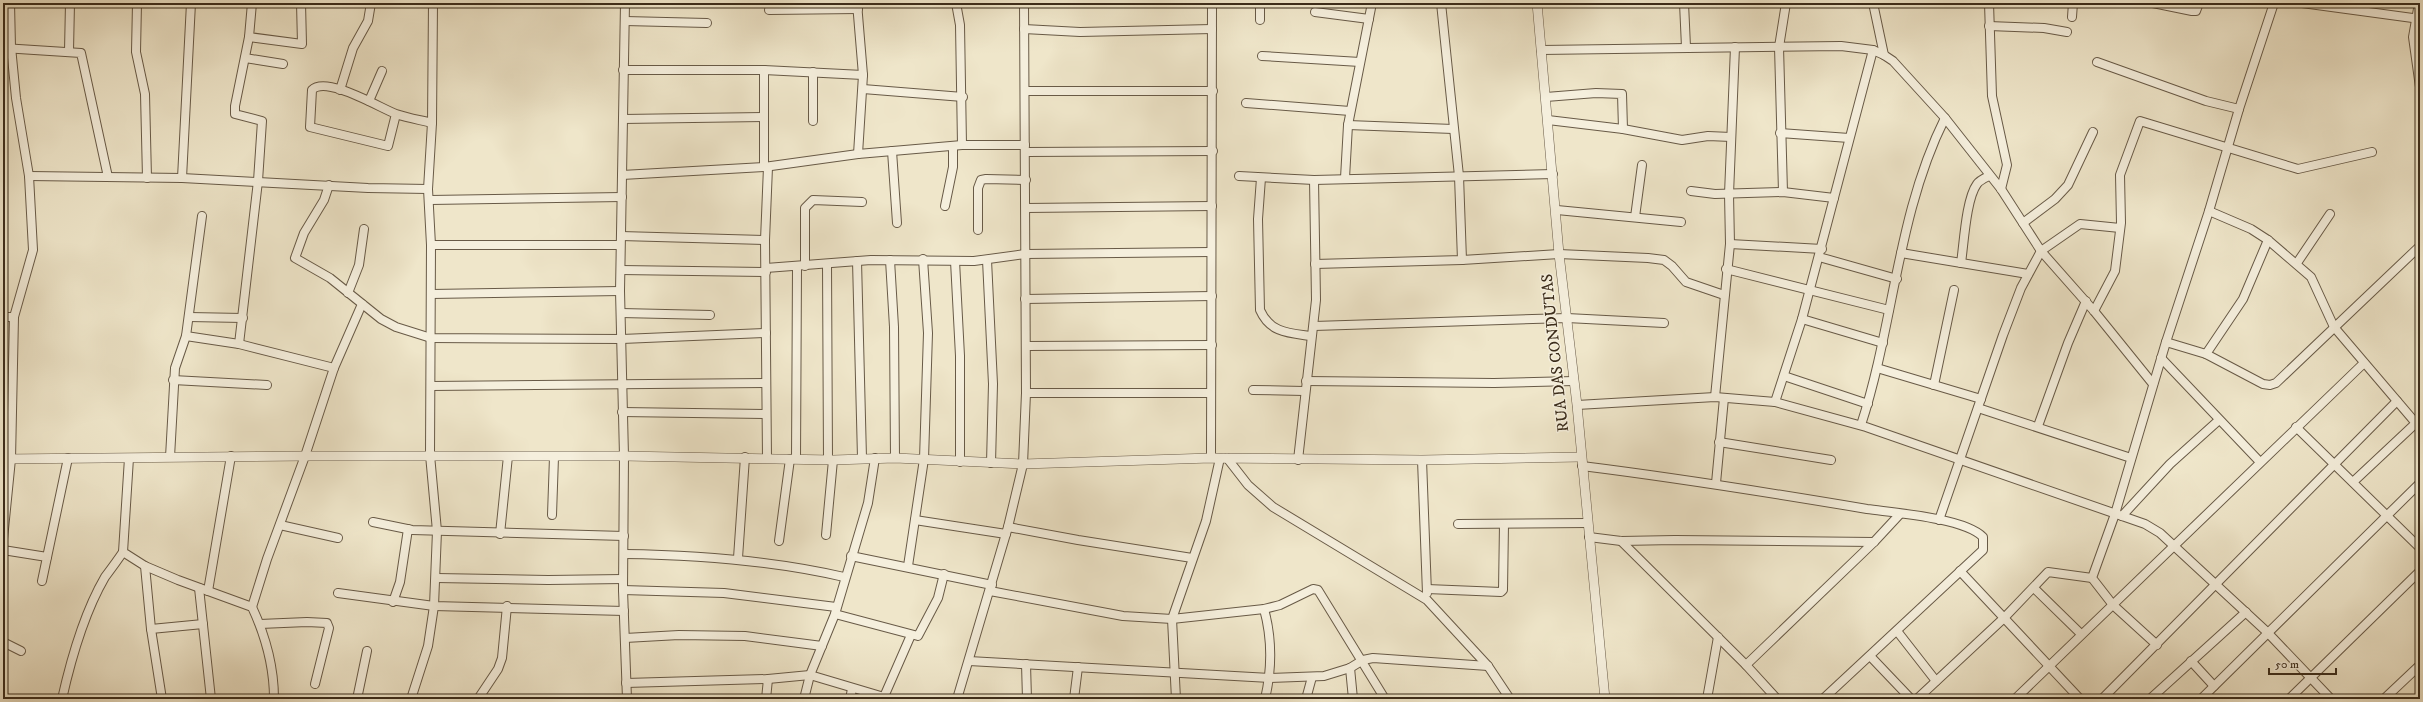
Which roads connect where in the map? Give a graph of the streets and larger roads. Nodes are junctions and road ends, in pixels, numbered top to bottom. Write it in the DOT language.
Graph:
graph roads {
  1 [pos="10,3"];
  2 [pos="70,3"];
  3 [pos="137,3"];
  4 [pos="191,3"];
  5 [pos="252,3"];
  6 [pos="301,3"];
  7 [pos="371,3"];
  8 [pos="433,3"];
  9 [pos="625,3"];
  10 [pos="956,3"];
  11 [pos="1024,3"];
  12 [pos="1212,3"];
  13 [pos="1260,3"];
  14 [pos="1372,3"];
  15 [pos="1441,3"];
  16 [pos="1537,3"];
  17 [pos="1684,3"];
  18 [pos="1786,3"];
  19 [pos="1873,3"];
  20 [pos="1989,3"];
  21 [pos="2073,3"];
  22 [pos="2153,3"];
  23 [pos="2199,3"];
  24 [pos="2274,3"];
  25 [pos="2302,3"];
  26 [pos="2418,3"];
  27 [pos="857,6"];
  28 [pos="769,10"];
  29 [pos="1315,12"];
  30 [pos="2072,17"];
  31 [pos="2417,18"];
  32 [pos="1369,19"];
  33 [pos="1260,20"];
  34 [pos="625,21"];
  35 [pos="707,22"];
  36 [pos="1989,26"];
  37 [pos="1212,29"];
  38 [pos="1024,30"];
  39 [pos="2066,32"];
  40 [pos="249,37"];
  41 [pos="1686,47"];
  42 [pos="1735,47"];
  43 [pos="1779,47"];
  44 [pos="7,48"];
  45 [pos="1541,50"];
  46 [pos="1873,50"];
  47 [pos="69,51"];
  48 [pos="1884,55"];
  49 [pos="1262,56"];
  50 [pos="245,58"];
  51 [pos="1360,62"];
  52 [pos="2097,62"];
  53 [pos="283,64"];
  54 [pos="623,70"];
  55 [pos="764,70"];
  56 [pos="382,71"];
  57 [pos="813,72"];
  58 [pos="863,75"];
  59 [pos="2420,87"];
  60 [pos="863,89"];
  61 [pos="340,90"];
  62 [pos="1025,91"];
  63 [pos="1213,91"];
  64 [pos="963,97"];
  65 [pos="1546,97"];
  66 [pos="369,101"];
  67 [pos="1246,103"];
  68 [pos="2239,109"];
  69 [pos="1350,111"];
  70 [pos="396,114"];
  71 [pos="763,117"];
  72 [pos="1945,118"];
  73 [pos="623,119"];
  74 [pos="1548,120"];
  75 [pos="813,121"];
  76 [pos="432,123"];
  77 [pos="1348,125"];
  78 [pos="1453,129"];
  79 [pos="1623,129"];
  80 [pos="2093,132"];
  81 [pos="1780,133"];
  82 [pos="1731,137"];
  83 [pos="1849,138"];
  84 [pos="962,145"];
  85 [pos="953,146"];
  86 [pos="2228,148"];
  87 [pos="1025,149"];
  88 [pos="892,151"];
  89 [pos="1213,151"];
  90 [pos="2372,152"];
  91 [pos="858,154"];
  92 [pos="1642,165"];
  93 [pos="766,167"];
  94 [pos="1553,174"];
  95 [pos="622,175"];
  96 [pos="29,176"];
  97 [pos="1239,176"];
  98 [pos="1458,176"];
  99 [pos="1989,176"];
  100 [pos="108,177"];
  101 [pos="147,178"];
  102 [pos="182,178"];
  103 [pos="1261,178"];
  104 [pos="1345,178"];
  105 [pos="1026,180"];
  106 [pos="1314,180"];
  107 [pos="258,181"];
  108 [pos="329,185"];
  109 [pos="428,188"];
  110 [pos="2001,189"];
  111 [pos="1691,191"];
  112 [pos="1783,192"];
  113 [pos="1729,194"];
  114 [pos="622,197"];
  115 [pos="1834,198"];
  116 [pos="430,200"];
  117 [pos="862,202"];
  118 [pos="945,206"];
  119 [pos="1212,206"];
  120 [pos="1026,208"];
  121 [pos="1557,210"];
  122 [pos="2209,211"];
  123 [pos="2330,214"];
  124 [pos="202,216"];
  125 [pos="1635,217"];
  126 [pos="1681,222"];
  127 [pos="897,223"];
  128 [pos="2023,223"];
  129 [pos="2120,228"];
  130 [pos="364,230"];
  131 [pos="978,230"];
  132 [pos="621,236"];
  133 [pos="766,240"];
  134 [pos="2268,240"];
  135 [pos="1730,244"];
  136 [pos="431,245"];
  137 [pos="620,246"];
  138 [pos="2420,246"];
  139 [pos="2042,251"];
  140 [pos="1210,252"];
  141 [pos="1820,253"];
  142 [pos="1901,253"];
  143 [pos="1025,254"];
  144 [pos="1560,254"];
  145 [pos="923,259"];
  146 [pos="890,260"];
  147 [pos="955,260"];
  148 [pos="987,260"];
  149 [pos="1462,260"];
  150 [pos="857,261"];
  151 [pos="1961,263"];
  152 [pos="2297,263"];
  153 [pos="827,264"];
  154 [pos="1315,264"];
  155 [pos="801,266"];
  156 [pos="1726,269"];
  157 [pos="621,270"];
  158 [pos="766,270"];
  159 [pos="2028,274"];
  160 [pos="1896,279"];
  161 [pos="1954,290"];
  162 [pos="620,291"];
  163 [pos="1810,291"];
  164 [pos="348,293"];
  165 [pos="431,294"];
  166 [pos="1724,295"];
  167 [pos="1212,296"];
  168 [pos="1025,299"];
  169 [pos="2086,301"];
  170 [pos="362,304"];
  171 [pos="1889,310"];
  172 [pos="2094,311"];
  173 [pos="621,313"];
  174 [pos="710,315"];
  175 [pos="3,317"];
  176 [pos="14,317"];
  177 [pos="189,317"];
  178 [pos="243,318"];
  179 [pos="1567,318"];
  180 [pos="1802,320"];
  181 [pos="1664,323"];
  182 [pos="1314,326"];
  183 [pos="2334,327"];
  184 [pos="766,333"];
  185 [pos="186,336"];
  186 [pos="1311,336"];
  187 [pos="431,338"];
  188 [pos="622,339"];
  189 [pos="2166,342"];
  190 [pos="1883,343"];
  191 [pos="238,344"];
  192 [pos="1212,345"];
  193 [pos="1026,346"];
  194 [pos="2206,354"];
  195 [pos="2161,358"];
  196 [pos="2364,363"];
  197 [pos="334,368"];
  198 [pos="1878,368"];
  199 [pos="1784,376"];
  200 [pos="173,380"];
  201 [pos="1306,381"];
  202 [pos="1574,381"];
  203 [pos="766,383"];
  204 [pos="2153,384"];
  205 [pos="267,385"];
  206 [pos="1934,385"];
  207 [pos="431,386"];
  208 [pos="621,386"];
  209 [pos="1253,390"];
  210 [pos="1304,392"];
  211 [pos="1026,393"];
  212 [pos="1210,393"];
  213 [pos="1715,397"];
  214 [pos="1724,398"];
  215 [pos="1981,399"];
  216 [pos="2397,401"];
  217 [pos="1775,402"];
  218 [pos="1868,404"];
  219 [pos="1577,405"];
  220 [pos="1978,408"];
  221 [pos="622,412"];
  222 [pos="766,414"];
  223 [pos="2219,420"];
  224 [pos="1861,425"];
  225 [pos="2038,426"];
  226 [pos="2418,426"];
  227 [pos="2296,427"];
  228 [pos="1719,442"];
  229 [pos="430,455"];
  230 [pos="231,456"];
  231 [pos="305,456"];
  232 [pos="508,456"];
  233 [pos="624,456"];
  234 [pos="170,457"];
  235 [pos="554,457"];
  236 [pos="745,457"];
  237 [pos="68,458"];
  238 [pos="129,458"];
  239 [pos="767,458"];
  240 [pos="862,458"];
  241 [pos="875,458"];
  242 [pos="894,458"];
  243 [pos="1219,458"];
  244 [pos="1959,458"];
  245 [pos="2131,458"];
  246 [pos="7,459"];
  247 [pos="793,459"];
  248 [pos="924,459"];
  249 [pos="831,460"];
  250 [pos="1298,460"];
  251 [pos="1422,460"];
  252 [pos="1831,460"];
  253 [pos="960,462"];
  254 [pos="1582,462"];
  255 [pos="2260,462"];
  256 [pos="991,463"];
  257 [pos="1023,464"];
  258 [pos="2335,465"];
  259 [pos="2352,482"];
  260 [pos="1716,483"];
  261 [pos="2420,483"];
  262 [pos="1900,514"];
  263 [pos="552,515"];
  264 [pos="2118,515"];
  265 [pos="2387,515"];
  266 [pos="915,520"];
  267 [pos="1939,520"];
  268 [pos="373,522"];
  269 [pos="1587,523"];
  270 [pos="1458,524"];
  271 [pos="1504,524"];
  272 [pos="280,525"];
  273 [pos="408,530"];
  274 [pos="1007,530"];
  275 [pos="437,531"];
  276 [pos="500,534"];
  277 [pos="826,535"];
  278 [pos="624,536"];
  279 [pos="1589,537"];
  280 [pos="338,538"];
  281 [pos="3,539"];
  282 [pos="779,541"];
  283 [pos="1621,541"];
  284 [pos="1874,542"];
  285 [pos="2174,547"];
  286 [pos="2420,548"];
  287 [pos="3,550"];
  288 [pos="123,552"];
  289 [pos="624,554"];
  290 [pos="851,556"];
  291 [pos="47,557"];
  292 [pos="738,558"];
  293 [pos="1192,558"];
  294 [pos="145,566"];
  295 [pos="908,566"];
  296 [pos="1960,571"];
  297 [pos="2420,571"];
  298 [pos="944,574"];
  299 [pos="844,577"];
  300 [pos="436,578"];
  301 [pos="2092,578"];
  302 [pos="623,579"];
  303 [pos="42,581"];
  304 [pos="2215,585"];
  305 [pos="199,588"];
  306 [pos="991,588"];
  307 [pos="2034,588"];
  308 [pos="1427,589"];
  309 [pos="623,590"];
  310 [pos="208,591"];
  311 [pos="338,593"];
  312 [pos="1427,600"];
  313 [pos="393,602"];
  314 [pos="2113,605"];
  315 [pos="434,606"];
  316 [pos="507,606"];
  317 [pos="252,607"];
  318 [pos="1264,609"];
  319 [pos="836,611"];
  320 [pos="624,612"];
  321 [pos="2246,612"];
  322 [pos="2004,618"];
  323 [pos="1172,619"];
  324 [pos="204,624"];
  325 [pos="260,624"];
  326 [pos="151,629"];
  327 [pos="1897,631"];
  328 [pos="2267,632"];
  329 [pos="2081,634"];
  330 [pos="910,635"];
  331 [pos="1718,637"];
  332 [pos="625,638"];
  333 [pos="3,642"];
  334 [pos="2157,644"];
  335 [pos="822,646"];
  336 [pos="21,651"];
  337 [pos="367,651"];
  338 [pos="1870,656"];
  339 [pos="1363,660"];
  340 [pos="969,661"];
  341 [pos="2191,661"];
  342 [pos="1026,664"];
  343 [pos="1746,665"];
  344 [pos="2420,665"];
  345 [pos="1488,666"];
  346 [pos="2048,666"];
  347 [pos="1078,667"];
  348 [pos="1350,668"];
  349 [pos="1175,671"];
  350 [pos="810,676"];
  351 [pos="1312,677"];
  352 [pos="1270,678"];
  353 [pos="2312,678"];
  354 [pos="768,679"];
  355 [pos="1936,681"];
  356 [pos="626,683"];
  357 [pos="315,684"];
  358 [pos="2214,686"];
  359 [pos="852,689"];
  360 [pos="884,698"];
  361 [pos="62,699"];
  362 [pos="162,699"];
  363 [pos="211,699"];
  364 [pos="274,699"];
  365 [pos="357,699"];
  366 [pos="411,699"];
  367 [pos="478,699"];
  368 [pos="627,699"];
  369 [pos="766,699"];
  370 [pos="804,699"];
  371 [pos="850,699"];
  372 [pos="957,699"];
  373 [pos="1027,699"];
  374 [pos="1074,699"];
  375 [pos="1176,699"];
  376 [pos="1265,699"];
  377 [pos="1306,699"];
  378 [pos="1353,699"];
  379 [pos="1385,699"];
  380 [pos="1510,699"];
  381 [pos="1605,699"];
  382 [pos="1707,699"];
  383 [pos="1777,699"];
  384 [pos="1823,699"];
  385 [pos="1911,699"];
  386 [pos="1917,699"];
  387 [pos="2015,699"];
  388 [pos="2080,699"];
  389 [pos="2102,699"];
  390 [pos="2150,699"];
  391 [pos="2201,699"];
  392 [pos="2289,699"];
  393 [pos="2331,699"];
  394 [pos="2384,699"];
  1 -- 44 [label="street"];
  2 -- 47 [label="street"];
  3 -- 101 [label="street"];
  4 -- 102 [label="street"];
  5 -- 40 [label="street"];
  6 -- 40 [label="street"];
  7 -- 61 [label="street"];
  8 -- 76 [label="street"];
  9 -- 34 [label="street"];
  10 -- 64 [label="street"];
  11 -- 38 [label="street"];
  12 -- 37 [label="street"];
  13 -- 33 [label="street"];
  14 -- 32 [label="street"];
  15 -- 78 [label="street"];
  16 -- 45 [label="street, RUA DAS CONDUTAS"];
  17 -- 41 [label="street"];
  18 -- 43 [label="street"];
  19 -- 48 [label="street"];
  20 -- 36 [label="street"];
  21 -- 30 [label="street"];
  22 -- 23 [label="street"];
  24 -- 68 [label="street"];
  25 -- 31 [label="street"];
  26 -- 31 [label="street"];
  27 -- 28 [label="street"];
  27 -- 58 [label="street"];
  29 -- 32 [label="street"];
  31 -- 59 [label="street"];
  32 -- 51 [label="street"];
  34 -- 35 [label="street"];
  34 -- 54 [label="street"];
  36 -- 39 [label="street"];
  36 -- 110 [label="street"];
  37 -- 38 [label="street"];
  37 -- 63 [label="street"];
  38 -- 62 [label="street"];
  40 -- 50 [label="street"];
  41 -- 42 [label="street"];
  41 -- 45 [label="street"];
  42 -- 43 [label="street"];
  42 -- 82 [label="street"];
  43 -- 46 [label="street"];
  43 -- 81 [label="street"];
  44 -- 47 [label="street"];
  44 -- 96 [label="street"];
  45 -- 65 [label="street, RUA DAS CONDUTAS"];
  46 -- 48 [label="street"];
  46 -- 83 [label="street"];
  47 -- 100 [label="street"];
  48 -- 72 [label="street"];
  49 -- 51 [label="street"];
  50 -- 53 [label="street"];
  50 -- 107 [label="street"];
  51 -- 69 [label="street"];
  52 -- 68 [label="street"];
  54 -- 55 [label="street"];
  54 -- 73 [label="street"];
  55 -- 57 [label="street"];
  55 -- 71 [label="street"];
  56 -- 66 [label="street"];
  57 -- 58 [label="street"];
  57 -- 75 [label="street"];
  58 -- 60 [label="street"];
  60 -- 64 [label="street"];
  60 -- 91 [label="street"];
  61 -- 66 [label="street"];
  61 -- 70 [label="street"];
  62 -- 63 [label="street"];
  62 -- 87 [label="street"];
  63 -- 89 [label="street"];
  64 -- 84 [label="street"];
  65 -- 74 [label="street, RUA DAS CONDUTAS"];
  65 -- 79 [label="street"];
  66 -- 70 [label="street"];
  67 -- 69 [label="street"];
  68 -- 86 [label="street"];
  69 -- 77 [label="street"];
  70 -- 76 [label="street"];
  71 -- 73 [label="street"];
  71 -- 93 [label="street"];
  72 -- 99 [label="street"];
  72 -- 142 [label="street"];
  73 -- 95 [label="street"];
  74 -- 79 [label="street"];
  74 -- 94 [label="street, RUA DAS CONDUTAS"];
  76 -- 109 [label="street"];
  77 -- 78 [label="street"];
  77 -- 104 [label="street"];
  78 -- 98 [label="street"];
  79 -- 82 [label="street"];
  80 -- 128 [label="street"];
  81 -- 83 [label="street"];
  81 -- 112 [label="street"];
  82 -- 113 [label="street"];
  83 -- 115 [label="street"];
  84 -- 85 [label="street"];
  84 -- 87 [label="street"];
  85 -- 88 [label="street"];
  85 -- 118 [label="street"];
  86 -- 90 [label="street"];
  86 -- 122 [label="street"];
  86 -- 129 [label="street"];
  87 -- 89 [label="street"];
  87 -- 105 [label="street"];
  88 -- 91 [label="street"];
  88 -- 127 [label="street"];
  89 -- 119 [label="street"];
  91 -- 93 [label="street"];
  92 -- 125 [label="street"];
  93 -- 95 [label="street"];
  93 -- 133 [label="street"];
  94 -- 98 [label="street"];
  94 -- 121 [label="street, RUA DAS CONDUTAS"];
  95 -- 114 [label="street"];
  96 -- 100 [label="street"];
  96 -- 176 [label="street"];
  97 -- 103 [label="street"];
  98 -- 104 [label="street"];
  98 -- 149 [label="street"];
  99 -- 110 [label="street"];
  99 -- 151 [label="street"];
  100 -- 101 [label="street"];
  101 -- 102 [label="street"];
  102 -- 107 [label="street"];
  103 -- 106 [label="street"];
  103 -- 186 [label="street"];
  104 -- 106 [label="street"];
  105 -- 120 [label="street"];
  105 -- 131 [label="street"];
  106 -- 154 [label="street"];
  107 -- 108 [label="street"];
  107 -- 178 [label="street"];
  108 -- 109 [label="street"];
  108 -- 164 [label="street"];
  109 -- 116 [label="street"];
  110 -- 128 [label="street"];
  111 -- 113 [label="street"];
  112 -- 113 [label="street"];
  112 -- 115 [label="street"];
  113 -- 135 [label="street"];
  114 -- 116 [label="street"];
  114 -- 132 [label="street"];
  115 -- 141 [label="street"];
  116 -- 136 [label="street"];
  117 -- 155 [label="street"];
  119 -- 120 [label="street"];
  119 -- 140 [label="street"];
  120 -- 143 [label="street"];
  121 -- 125 [label="street"];
  121 -- 144 [label="street, RUA DAS CONDUTAS"];
  122 -- 134 [label="street"];
  122 -- 189 [label="street"];
  123 -- 152 [label="street"];
  124 -- 177 [label="street"];
  125 -- 126 [label="street"];
  128 -- 139 [label="street"];
  129 -- 139 [label="street"];
  129 -- 172 [label="street"];
  130 -- 164 [label="street"];
  132 -- 133 [label="street"];
  132 -- 137 [label="street"];
  133 -- 158 [label="street"];
  134 -- 152 [label="street"];
  134 -- 194 [label="street"];
  135 -- 141 [label="street"];
  135 -- 156 [label="street"];
  136 -- 137 [label="street"];
  136 -- 165 [label="street"];
  137 -- 157 [label="street"];
  138 -- 183 [label="street"];
  139 -- 159 [label="street"];
  139 -- 169 [label="street"];
  140 -- 143 [label="street"];
  140 -- 167 [label="street"];
  141 -- 160 [label="street"];
  141 -- 163 [label="street"];
  142 -- 151 [label="street"];
  142 -- 160 [label="street"];
  143 -- 148 [label="street"];
  143 -- 168 [label="street"];
  144 -- 149 [label="street"];
  144 -- 166 [label="street"];
  144 -- 179 [label="street, RUA DAS CONDUTAS"];
  145 -- 146 [label="street"];
  145 -- 147 [label="street"];
  145 -- 248 [label="street"];
  146 -- 150 [label="street"];
  146 -- 242 [label="street"];
  147 -- 148 [label="street"];
  147 -- 253 [label="street"];
  148 -- 256 [label="street"];
  149 -- 154 [label="street"];
  150 -- 153 [label="street"];
  150 -- 240 [label="street"];
  151 -- 159 [label="street"];
  152 -- 183 [label="street"];
  153 -- 155 [label="street"];
  153 -- 249 [label="street"];
  154 -- 182 [label="street"];
  155 -- 158 [label="street"];
  155 -- 247 [label="street"];
  156 -- 163 [label="street"];
  156 -- 166 [label="street"];
  157 -- 158 [label="street"];
  157 -- 162 [label="street"];
  158 -- 184 [label="street"];
  159 -- 215 [label="street"];
  160 -- 171 [label="street"];
  161 -- 206 [label="street"];
  162 -- 165 [label="street"];
  162 -- 173 [label="street"];
  163 -- 171 [label="street"];
  163 -- 180 [label="street"];
  164 -- 170 [label="street"];
  165 -- 187 [label="street"];
  166 -- 213 [label="street"];
  167 -- 168 [label="street"];
  167 -- 192 [label="street"];
  168 -- 193 [label="street"];
  169 -- 172 [label="street"];
  169 -- 225 [label="street"];
  170 -- 187 [label="street"];
  170 -- 197 [label="street"];
  171 -- 190 [label="street"];
  172 -- 204 [label="street"];
  173 -- 174 [label="street"];
  173 -- 188 [label="street"];
  175 -- 176 [label="street"];
  176 -- 246 [label="street"];
  177 -- 178 [label="street"];
  177 -- 185 [label="street"];
  178 -- 191 [label="street"];
  179 -- 181 [label="street"];
  179 -- 182 [label="street"];
  179 -- 202 [label="street, RUA DAS CONDUTAS"];
  180 -- 190 [label="street"];
  180 -- 199 [label="street"];
  182 -- 186 [label="street"];
  183 -- 194 [label="street"];
  183 -- 196 [label="street"];
  184 -- 188 [label="street"];
  184 -- 203 [label="street"];
  185 -- 191 [label="street"];
  185 -- 200 [label="street"];
  186 -- 201 [label="street"];
  187 -- 188 [label="street"];
  187 -- 207 [label="street"];
  188 -- 208 [label="street"];
  189 -- 194 [label="street"];
  189 -- 195 [label="street"];
  190 -- 198 [label="street"];
  191 -- 197 [label="street"];
  192 -- 193 [label="street"];
  192 -- 212 [label="street"];
  193 -- 211 [label="street"];
  195 -- 204 [label="street"];
  195 -- 223 [label="street"];
  196 -- 216 [label="street"];
  196 -- 227 [label="street"];
  197 -- 231 [label="street"];
  198 -- 206 [label="street"];
  198 -- 218 [label="street"];
  199 -- 217 [label="street"];
  199 -- 218 [label="street"];
  200 -- 205 [label="street"];
  200 -- 234 [label="street"];
  201 -- 202 [label="street"];
  201 -- 210 [label="street"];
  202 -- 219 [label="street, RUA DAS CONDUTAS"];
  203 -- 208 [label="street"];
  203 -- 222 [label="street"];
  204 -- 245 [label="street"];
  206 -- 215 [label="street"];
  207 -- 208 [label="street"];
  207 -- 229 [label="street"];
  208 -- 221 [label="street"];
  209 -- 210 [label="street"];
  210 -- 250 [label="street"];
  211 -- 212 [label="street"];
  211 -- 257 [label="street"];
  212 -- 243 [label="street"];
  213 -- 214 [label="street"];
  213 -- 219 [label="street"];
  214 -- 217 [label="street"];
  214 -- 228 [label="street"];
  215 -- 220 [label="street"];
  216 -- 226 [label="street"];
  216 -- 258 [label="street"];
  217 -- 224 [label="street"];
  218 -- 224 [label="street"];
  219 -- 254 [label="street, RUA DAS CONDUTAS"];
  220 -- 225 [label="street"];
  220 -- 244 [label="street"];
  221 -- 222 [label="street"];
  221 -- 233 [label="street"];
  222 -- 239 [label="street"];
  223 -- 255 [label="street"];
  223 -- 264 [label="street"];
  224 -- 244 [label="street"];
  225 -- 245 [label="street"];
  226 -- 259 [label="street"];
  227 -- 255 [label="street"];
  227 -- 258 [label="street"];
  228 -- 252 [label="street"];
  228 -- 260 [label="street"];
  229 -- 231 [label="street"];
  229 -- 232 [label="street"];
  229 -- 275 [label="street"];
  230 -- 231 [label="street"];
  230 -- 234 [label="street"];
  230 -- 310 [label="street"];
  231 -- 272 [label="street"];
  232 -- 235 [label="street"];
  232 -- 276 [label="street"];
  233 -- 235 [label="street"];
  233 -- 236 [label="street"];
  233 -- 278 [label="street"];
  234 -- 238 [label="street"];
  235 -- 263 [label="street"];
  236 -- 239 [label="street"];
  236 -- 292 [label="street"];
  237 -- 238 [label="street"];
  237 -- 246 [label="street"];
  237 -- 291 [label="street"];
  238 -- 288 [label="street"];
  239 -- 247 [label="street"];
  240 -- 241 [label="street"];
  240 -- 249 [label="street"];
  241 -- 242 [label="street"];
  241 -- 290 [label="street"];
  242 -- 248 [label="street"];
  243 -- 250 [label="street"];
  243 -- 257 [label="street"];
  243 -- 293 [label="street"];
  243 -- 312 [label="street"];
  244 -- 264 [label="street"];
  244 -- 267 [label="street"];
  245 -- 264 [label="street"];
  246 -- 281 [label="street"];
  247 -- 249 [label="street"];
  247 -- 282 [label="street"];
  248 -- 253 [label="street"];
  248 -- 266 [label="street"];
  249 -- 277 [label="street"];
  250 -- 251 [label="street"];
  251 -- 254 [label="street"];
  251 -- 308 [label="street"];
  253 -- 256 [label="street"];
  254 -- 260 [label="street"];
  254 -- 269 [label="street, RUA DAS CONDUTAS"];
  255 -- 285 [label="street"];
  256 -- 257 [label="street"];
  257 -- 274 [label="street"];
  258 -- 259 [label="street"];
  258 -- 304 [label="street"];
  259 -- 265 [label="street"];
  260 -- 262 [label="street"];
  261 -- 265 [label="street"];
  262 -- 267 [label="street"];
  262 -- 284 [label="street"];
  264 -- 285 [label="street"];
  264 -- 301 [label="street"];
  265 -- 286 [label="street"];
  265 -- 328 [label="street"];
  266 -- 274 [label="street"];
  266 -- 295 [label="street"];
  267 -- 296 [label="street"];
  268 -- 273 [label="street"];
  269 -- 271 [label="street"];
  269 -- 279 [label="street, RUA DAS CONDUTAS"];
  270 -- 271 [label="street"];
  271 -- 308 [label="street"];
  272 -- 280 [label="street"];
  272 -- 317 [label="street"];
  273 -- 275 [label="street"];
  273 -- 313 [label="street"];
  274 -- 293 [label="street"];
  274 -- 306 [label="street"];
  275 -- 276 [label="street"];
  275 -- 300 [label="street"];
  276 -- 278 [label="street"];
  278 -- 289 [label="street"];
  279 -- 283 [label="street"];
  279 -- 381 [label="street, RUA DAS CONDUTAS"];
  283 -- 284 [label="street"];
  283 -- 331 [label="street"];
  284 -- 343 [label="street"];
  285 -- 304 [label="street"];
  285 -- 314 [label="street"];
  287 -- 291 [label="street"];
  288 -- 294 [label="street"];
  288 -- 361 [label="street"];
  289 -- 292 [label="street"];
  289 -- 302 [label="street"];
  290 -- 295 [label="street"];
  290 -- 299 [label="street"];
  291 -- 303 [label="street"];
  292 -- 299 [label="street"];
  293 -- 323 [label="street"];
  294 -- 305 [label="street"];
  294 -- 326 [label="street"];
  295 -- 298 [label="street"];
  296 -- 322 [label="street"];
  296 -- 327 [label="street"];
  297 -- 353 [label="street"];
  298 -- 306 [label="street"];
  298 -- 330 [label="street"];
  299 -- 319 [label="street"];
  300 -- 302 [label="street"];
  300 -- 315 [label="street"];
  301 -- 307 [label="street"];
  301 -- 314 [label="street"];
  302 -- 309 [label="street"];
  304 -- 321 [label="street"];
  304 -- 334 [label="street"];
  305 -- 310 [label="street"];
  305 -- 324 [label="street"];
  306 -- 323 [label="street"];
  306 -- 340 [label="street"];
  307 -- 322 [label="street"];
  307 -- 329 [label="street"];
  308 -- 312 [label="street"];
  309 -- 319 [label="street"];
  309 -- 320 [label="street"];
  310 -- 317 [label="street"];
  311 -- 313 [label="street"];
  312 -- 345 [label="street"];
  313 -- 315 [label="street"];
  314 -- 329 [label="street"];
  314 -- 334 [label="street"];
  315 -- 316 [label="street"];
  315 -- 366 [label="street"];
  316 -- 320 [label="street"];
  316 -- 367 [label="street"];
  317 -- 325 [label="street"];
  318 -- 323 [label="street"];
  318 -- 339 [label="street"];
  318 -- 352 [label="street"];
  319 -- 330 [label="street"];
  319 -- 335 [label="street"];
  320 -- 332 [label="street"];
  321 -- 328 [label="street"];
  321 -- 341 [label="street"];
  322 -- 346 [label="street"];
  322 -- 355 [label="street"];
  323 -- 349 [label="street"];
  324 -- 326 [label="street"];
  324 -- 363 [label="street"];
  325 -- 357 [label="street"];
  325 -- 364 [label="street"];
  326 -- 362 [label="street"];
  327 -- 338 [label="street"];
  327 -- 355 [label="street"];
  328 -- 353 [label="street"];
  328 -- 358 [label="street"];
  329 -- 346 [label="street"];
  330 -- 360 [label="street"];
  331 -- 343 [label="street"];
  331 -- 382 [label="street"];
  332 -- 335 [label="street"];
  332 -- 356 [label="street"];
  333 -- 336 [label="street"];
  334 -- 389 [label="street"];
  335 -- 350 [label="street"];
  337 -- 365 [label="street"];
  338 -- 384 [label="street"];
  338 -- 385 [label="street"];
  339 -- 345 [label="street"];
  339 -- 348 [label="street"];
  339 -- 379 [label="street"];
  340 -- 342 [label="street"];
  340 -- 372 [label="street"];
  341 -- 358 [label="street"];
  341 -- 390 [label="street"];
  342 -- 347 [label="street"];
  342 -- 373 [label="street"];
  343 -- 383 [label="street"];
  344 -- 394 [label="street"];
  345 -- 380 [label="street"];
  346 -- 387 [label="street"];
  346 -- 388 [label="street"];
  347 -- 349 [label="street"];
  347 -- 374 [label="street"];
  348 -- 351 [label="street"];
  348 -- 378 [label="street"];
  349 -- 352 [label="street"];
  349 -- 375 [label="street"];
  350 -- 354 [label="street"];
  350 -- 359 [label="street"];
  350 -- 370 [label="street"];
  351 -- 352 [label="street"];
  351 -- 377 [label="street"];
  352 -- 376 [label="street"];
  353 -- 392 [label="street"];
  353 -- 393 [label="street"];
  354 -- 356 [label="street"];
  354 -- 369 [label="street"];
  355 -- 386 [label="street"];
  356 -- 368 [label="street"];
  358 -- 391 [label="street"];
  359 -- 360 [label="street"];
  359 -- 371 [label="street"];
}
